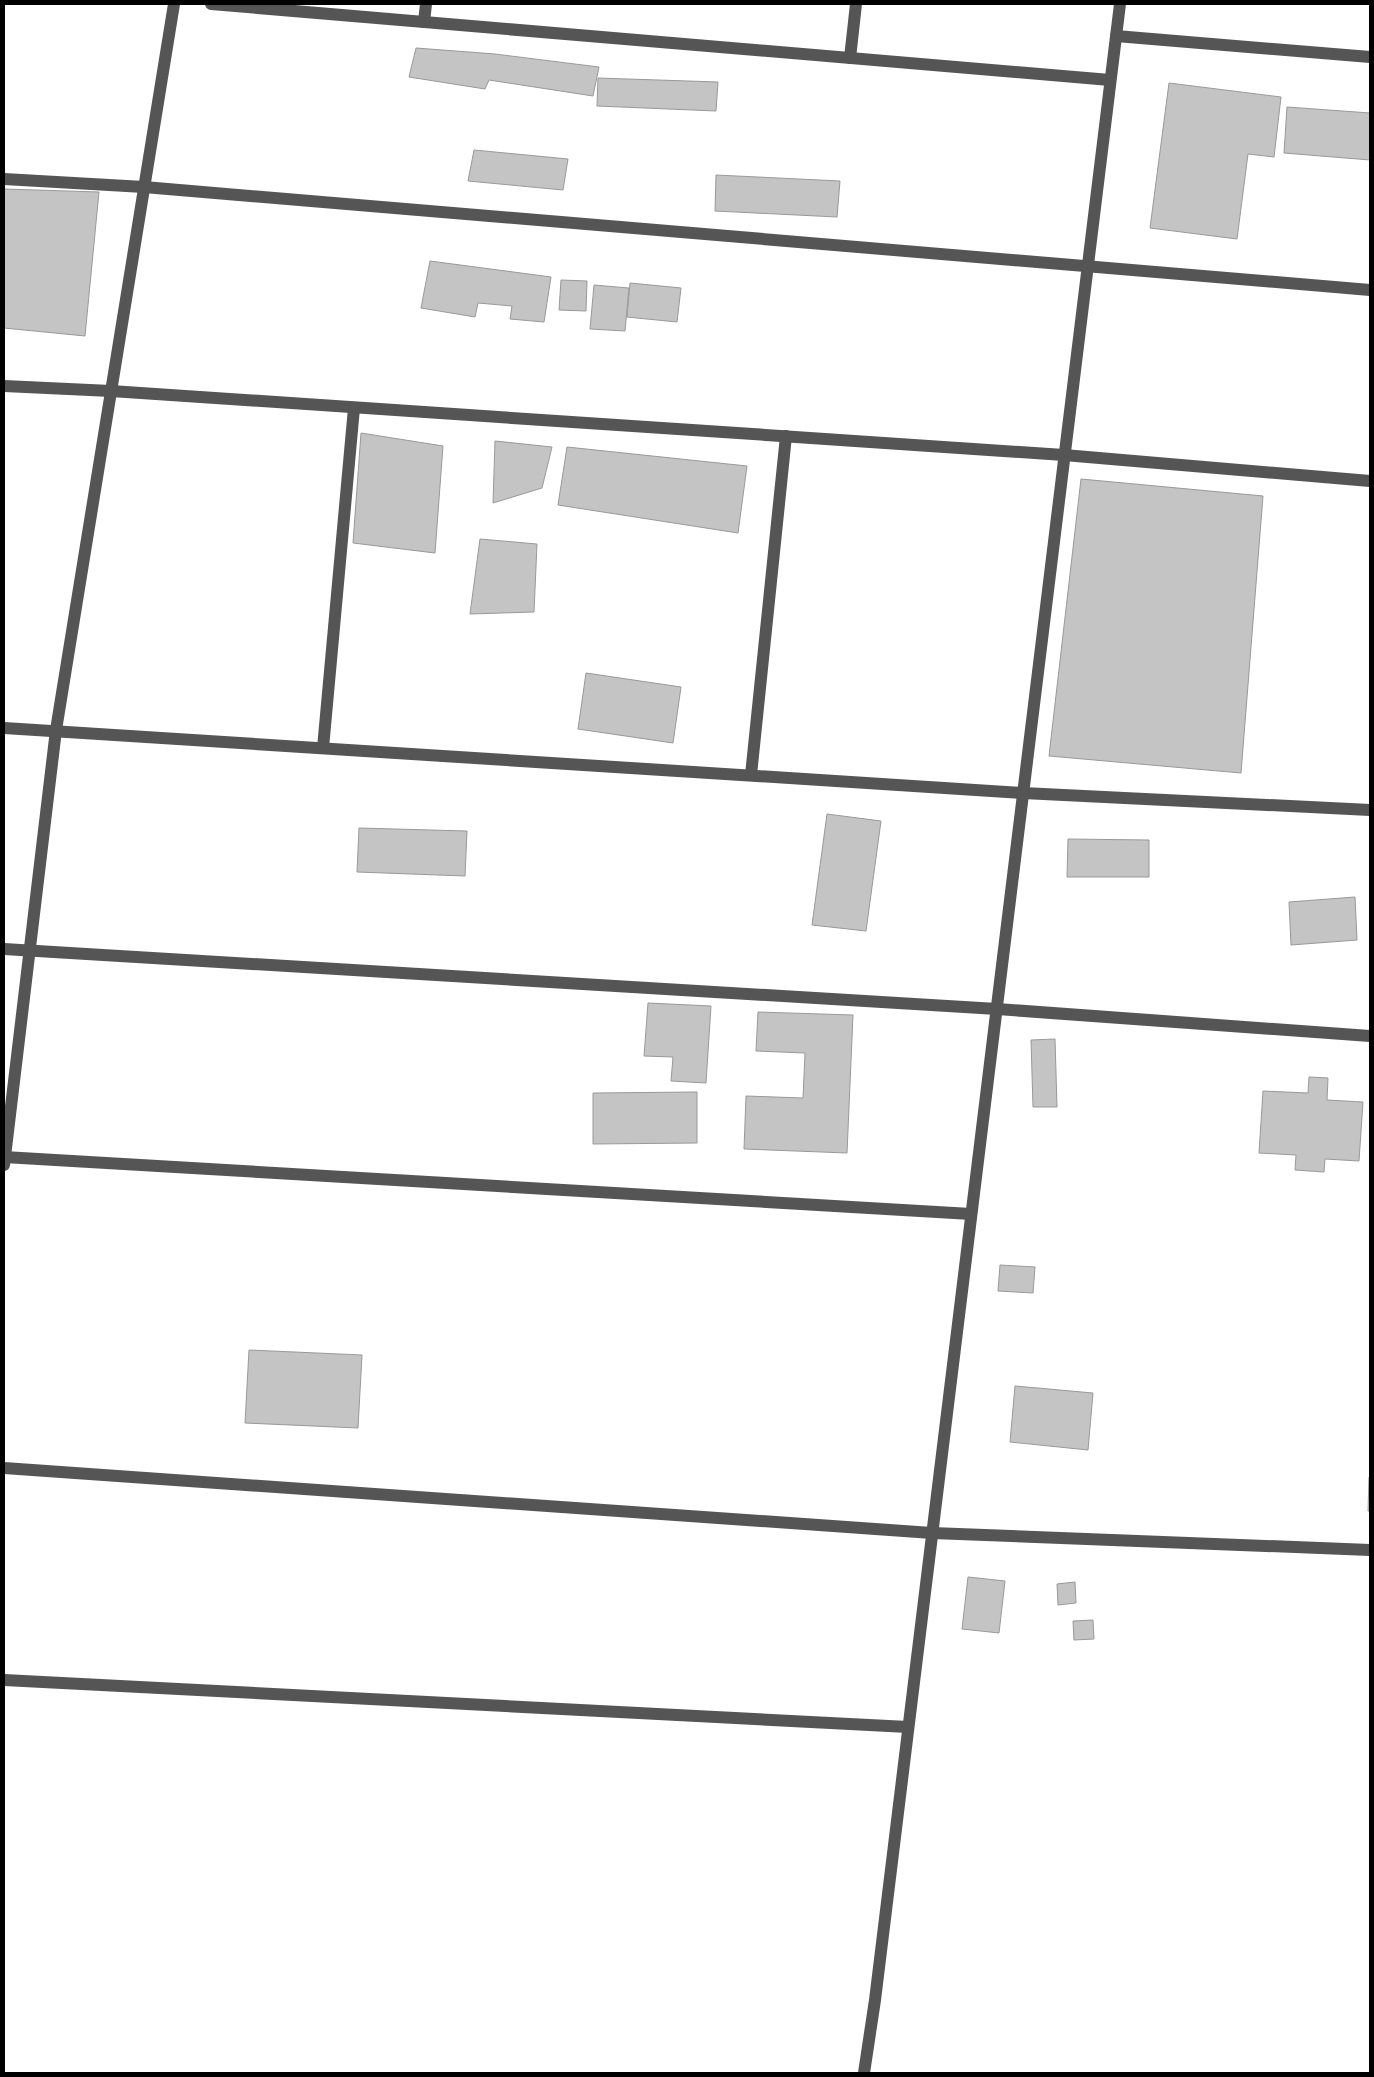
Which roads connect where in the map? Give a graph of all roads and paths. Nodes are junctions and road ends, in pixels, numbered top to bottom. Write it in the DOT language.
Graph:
graph roads {
  1 [pos="174,4"];
  2 [pos="211,4"];
  3 [pos="426,4"];
  4 [pos="856,4"];
  5 [pos="1120,4"];
  6 [pos="424,22"];
  7 [pos="1116,36"];
  8 [pos="1370,57"];
  9 [pos="850,58"];
  10 [pos="1110,80"];
  11 [pos="4,179"];
  12 [pos="144,187"];
  13 [pos="1088,266"];
  14 [pos="1370,290"];
  15 [pos="4,386"];
  16 [pos="111,391"];
  17 [pos="354,408"];
  18 [pos="786,436"];
  19 [pos="1064,455"];
  20 [pos="1370,480"];
  21 [pos="4,728"];
  22 [pos="56,730"];
  23 [pos="323,748"];
  24 [pos="751,775"];
  25 [pos="1023,793"];
  26 [pos="1370,810"];
  27 [pos="4,949"];
  28 [pos="30,951"];
  29 [pos="997,1009"];
  30 [pos="1370,1036"];
  31 [pos="4,1160"];
  32 [pos="972,1214"];
  33 [pos="4,1468"];
  34 [pos="932,1533"];
  35 [pos="1370,1550"];
  36 [pos="4,1680"];
  37 [pos="908,1727"];
  38 [pos="864,2073"];
  1 -- 12 [label="street"];
  2 -- 6 [label="street"];
  3 -- 6 [label="street"];
  4 -- 9 [label="street"];
  5 -- 7 [label="street"];
  6 -- 9 [label="street"];
  7 -- 8 [label="street"];
  7 -- 10 [label="street"];
  9 -- 10 [label="street"];
  10 -- 13 [label="street"];
  11 -- 12 [label="street"];
  12 -- 13 [label="street"];
  12 -- 16 [label="street"];
  13 -- 14 [label="street"];
  13 -- 19 [label="street"];
  15 -- 16 [label="street"];
  16 -- 17 [label="street"];
  16 -- 22 [label="street"];
  17 -- 18 [label="street"];
  17 -- 23 [label="street"];
  18 -- 19 [label="street"];
  18 -- 24 [label="street"];
  19 -- 20 [label="street"];
  19 -- 25 [label="street"];
  21 -- 22 [label="street"];
  22 -- 23 [label="street"];
  22 -- 28 [label="street"];
  23 -- 24 [label="street"];
  24 -- 25 [label="street"];
  25 -- 26 [label="street"];
  25 -- 29 [label="street"];
  27 -- 28 [label="street"];
  28 -- 29 [label="street"];
  28 -- 31 [label="street"];
  29 -- 30 [label="street"];
  29 -- 32 [label="street"];
  31 -- 32 [label="street"];
  32 -- 34 [label="street"];
  33 -- 34 [label="street"];
  34 -- 35 [label="street"];
  34 -- 37 [label="street"];
  36 -- 37 [label="street"];
  37 -- 38 [label="street"];
}
